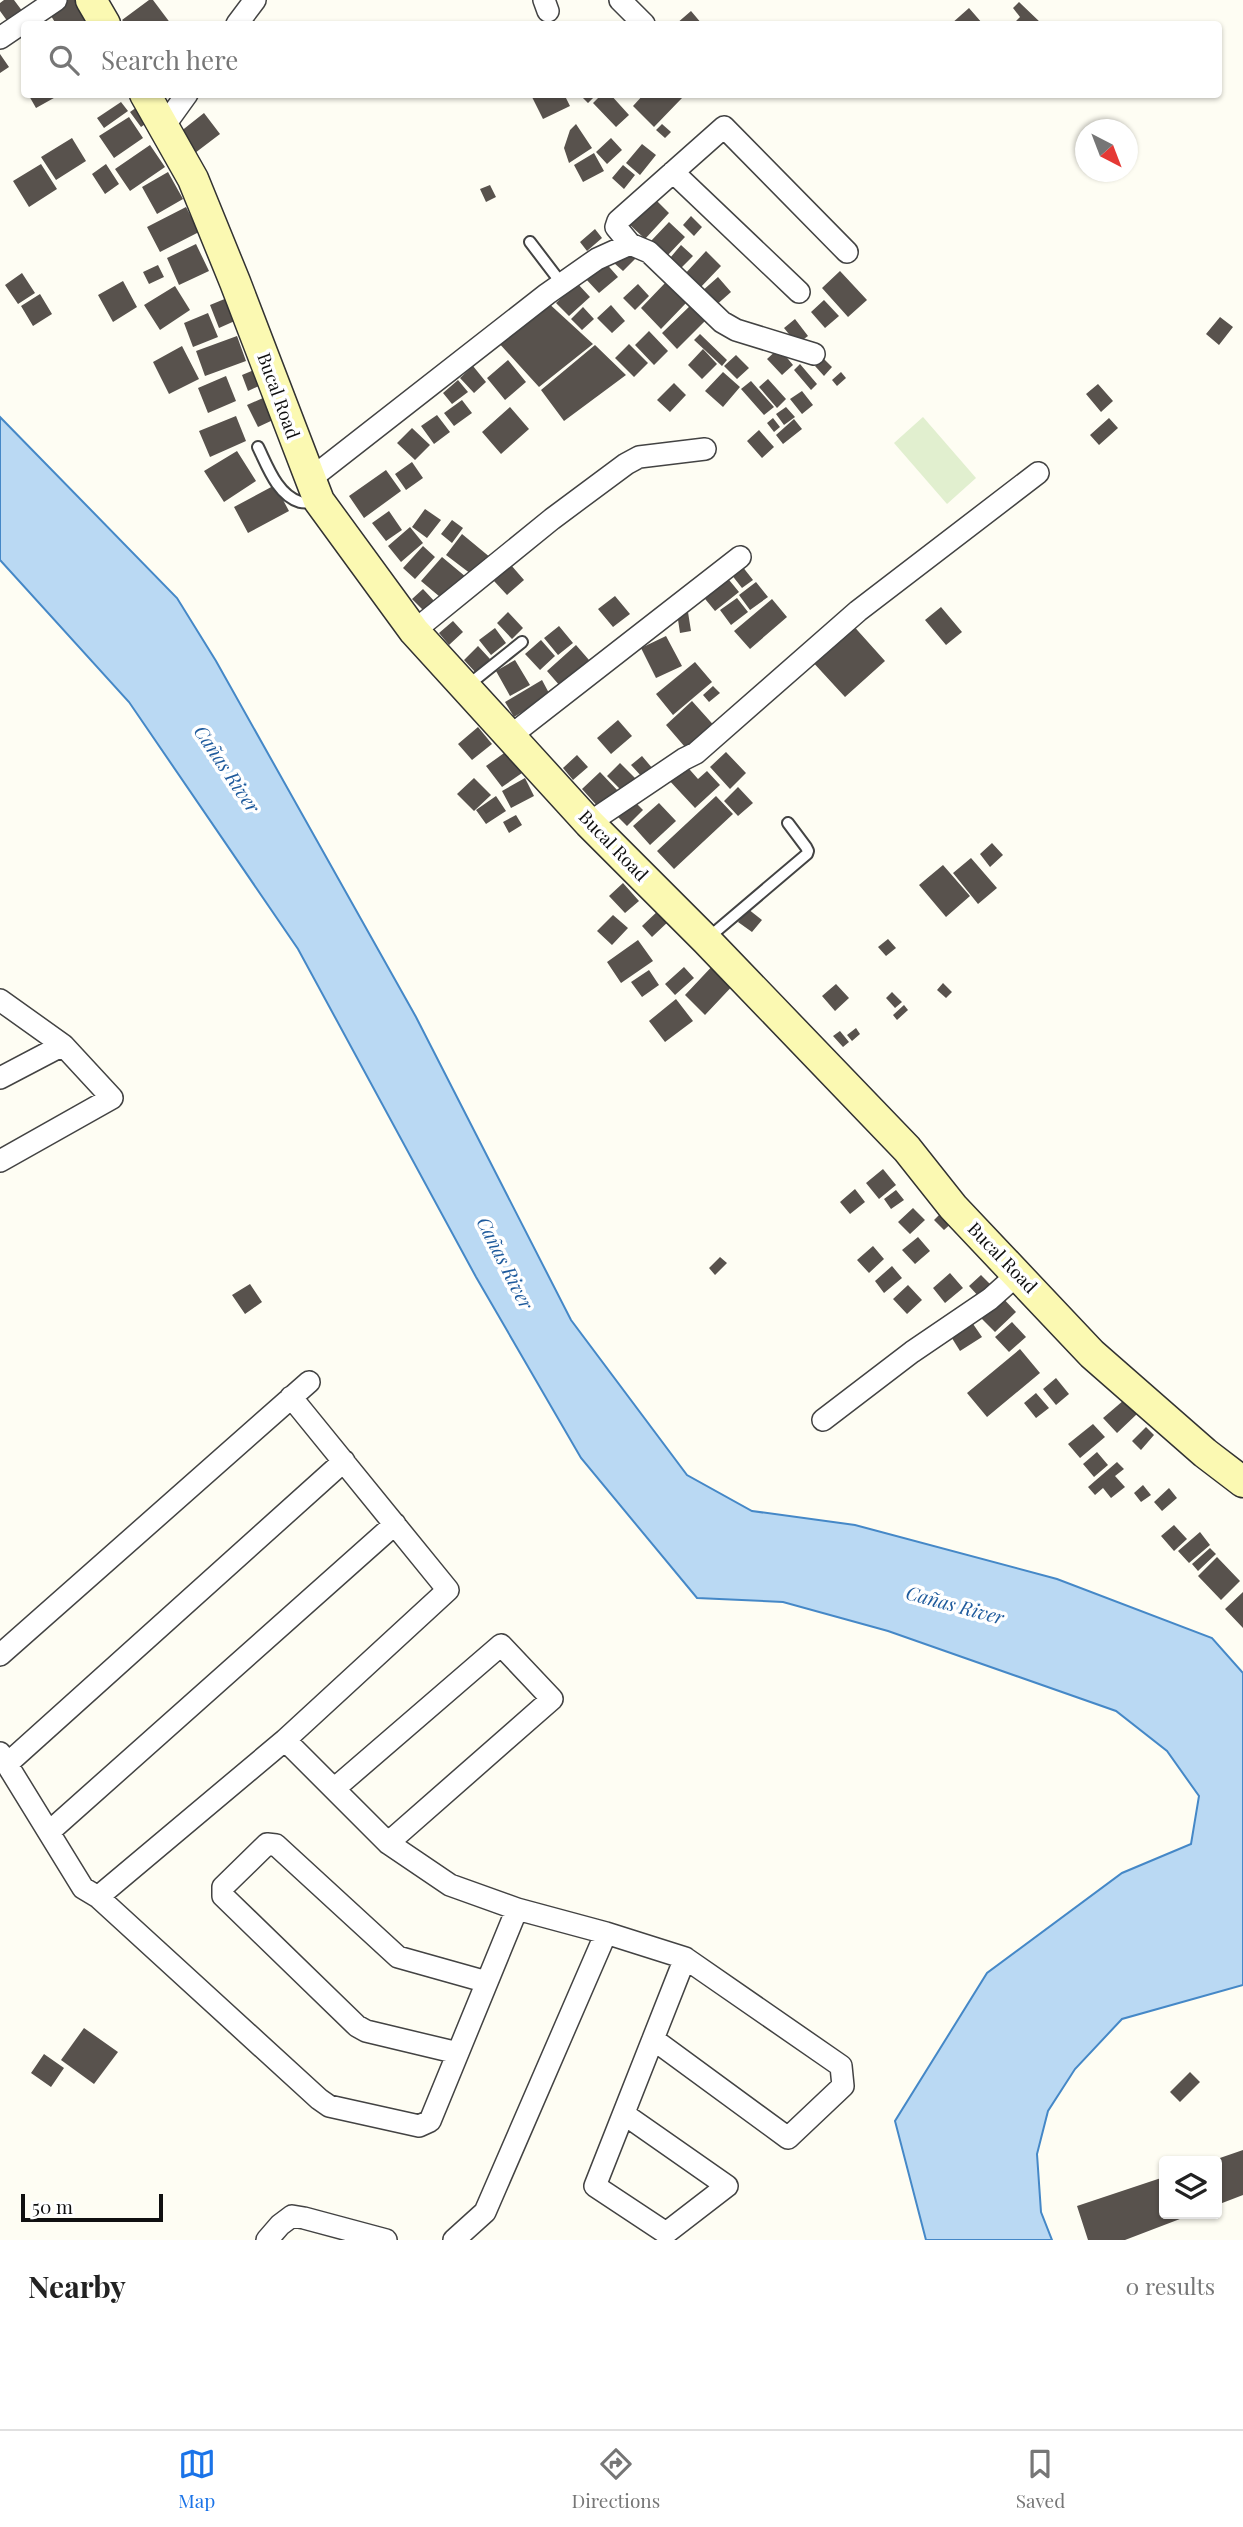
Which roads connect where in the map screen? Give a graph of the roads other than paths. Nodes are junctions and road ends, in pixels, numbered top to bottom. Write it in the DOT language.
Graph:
graph roads {
  1 [pos="56,0"];
  2 [pos="91,0"];
  3 [pos="255,0"];
  4 [pos="620,0"];
  5 [pos="25,21"];
  6 [pos="103,21"];
  7 [pos="239,21"];
  8 [pos="641,21"];
  9 [pos="21,24"];
  10 [pos="0,38"];
  11 [pos="147,98"];
  12 [pos="184,98"];
  13 [pos="164,126"];
  14 [pos="673,173"];
  15 [pos="530,242"];
  16 [pos="630,244"];
  17 [pos="846,252"];
  18 [pos="562,284"];
  19 [pos="799,292"];
  20 [pos="814,354"];
  21 [pos="258,447"];
  22 [pos="705,449"];
  23 [pos="1038,473"];
  24 [pos="314,491"];
  25 [pos="740,557"];
  26 [pos="414,631"];
  27 [pos="522,642"];
  28 [pos="465,687"];
  29 [pos="509,737"];
  30 [pos="589,823"];
  31 [pos="788,823"];
  32 [pos="706,940"];
  33 [pos="0,1000"];
  34 [pos="62,1045"];
  35 [pos="0,1078"];
  36 [pos="0,1161"];
  37 [pos="1018,1275"];
  38 [pos="309,1382"];
  39 [pos="292,1397"];
  40 [pos="823,1420"];
  41 [pos="344,1461"];
  42 [pos="1243,1482"];
  43 [pos="395,1524"];
  44 [pos="0,1656"];
  45 [pos="285,1740"];
  46 [pos="3,1758"];
  47 [pos="334,1789"];
  48 [pos="49,1832"];
  49 [pos="388,1843"];
  50 [pos="98,1897"];
  51 [pos="517,1909"];
  52 [pos="606,1933"];
  53 [pos="685,1958"];
  54 [pos="487,1982"];
  55 [pos="653,2039"];
  56 [pos="458,2053"];
  57 [pos="624,2114"];
  58 [pos="267,2240"];
  59 [pos="386,2240"];
  60 [pos="453,2240"];
  1 -- 5 [label="street"];
  2 -- 6 [label="street"];
  3 -- 7 [label="street"];
  4 -- 8 [label="street"];
  9 -- 10 [label="street"];
  11 -- 13 [label="street, Bucal Road"];
  12 -- 13 [label="street"];
  13 -- 24 [label="street, Bucal Road"];
  14 -- 16 [label="street"];
  14 -- 17 [label="street"];
  14 -- 19 [label="street"];
  15 -- 18 [label="lane"];
  16 -- 18 [label="street"];
  16 -- 20 [label="street"];
  18 -- 24 [label="street"];
  21 -- 24 [label="lane"];
  22 -- 26 [label="street"];
  23 -- 30 [label="street"];
  24 -- 26 [label="street, Bucal Road"];
  25 -- 29 [label="street"];
  26 -- 28 [label="street, Bucal Road"];
  27 -- 28 [label="lane"];
  28 -- 29 [label="street, Bucal Road"];
  29 -- 30 [label="street, Bucal Road"];
  30 -- 32 [label="street, Bucal Road"];
  31 -- 32 [label="lane"];
  32 -- 37 [label="street, Bucal Road"];
  33 -- 34 [label="street"];
  34 -- 35 [label="street"];
  34 -- 36 [label="street"];
  37 -- 40 [label="street"];
  37 -- 42 [label="street, Bucal Road"];
  38 -- 39 [label="street"];
  39 -- 41 [label="street"];
  39 -- 44 [label="street"];
  41 -- 43 [label="street"];
  41 -- 46 [label="street"];
  43 -- 45 [label="street"];
  43 -- 48 [label="street"];
  45 -- 47 [label="street"];
  45 -- 50 [label="street"];
  46 -- 48 [label="street"];
  47 -- 49 [label="street"];
  47 -- 49 [label="street"];
  48 -- 50 [label="street"];
  49 -- 51 [label="street"];
  50 -- 56 [label="street"];
  51 -- 52 [label="street"];
  51 -- 54 [label="street"];
  52 -- 53 [label="street"];
  52 -- 60 [label="street"];
  53 -- 55 [label="street"];
  53 -- 55 [label="street"];
  54 -- 56 [label="street"];
  54 -- 56 [label="street"];
  55 -- 57 [label="street"];
  57 -- 57 [label="street"];
  58 -- 59 [label="street"];
}
